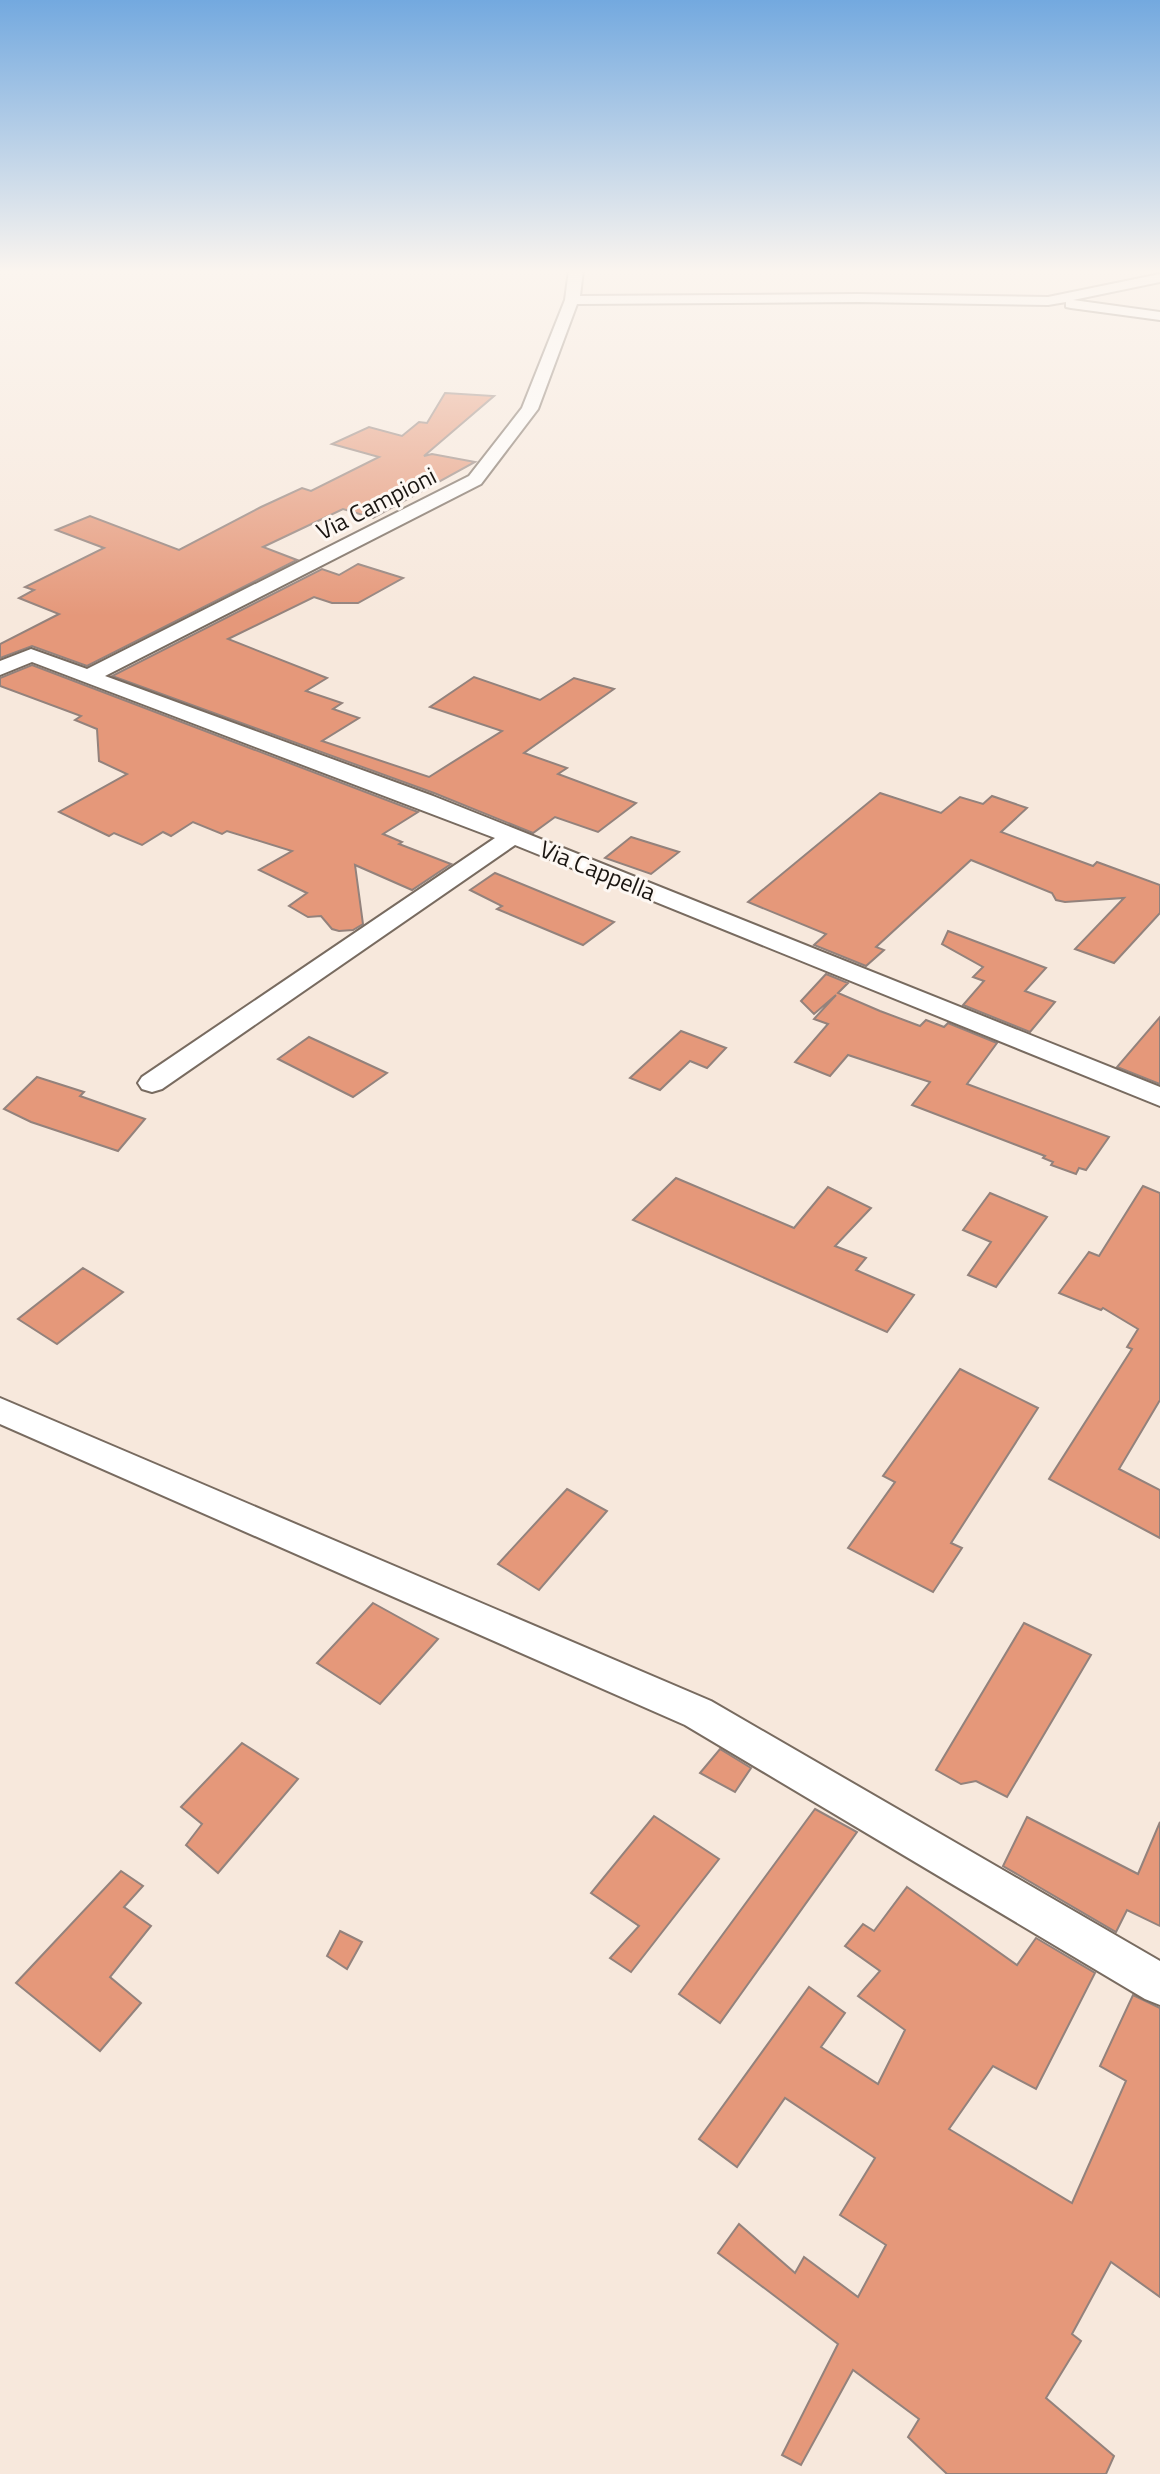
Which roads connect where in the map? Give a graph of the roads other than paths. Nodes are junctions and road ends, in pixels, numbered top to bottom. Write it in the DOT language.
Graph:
graph roads {
  1 [pos="539,385"];
  2 [pos="0,669"];
  3 [pos="87,677"];
  4 [pos="513,836"];
  5 [pos="152,1083"];
  6 [pos="1156,1088"];
  7 [pos="0,1410"];
  8 [pos="1160,1984"];
  1 -- 3 [label="street, Via Campioni"];
  2 -- 3 [label="street, Via Cappella"];
  3 -- 4 [label="street, Via Cappella"];
  4 -- 5 [label="street"];
  4 -- 6 [label="street, Via Cappella"];
  7 -- 8 [label="street"];
}
